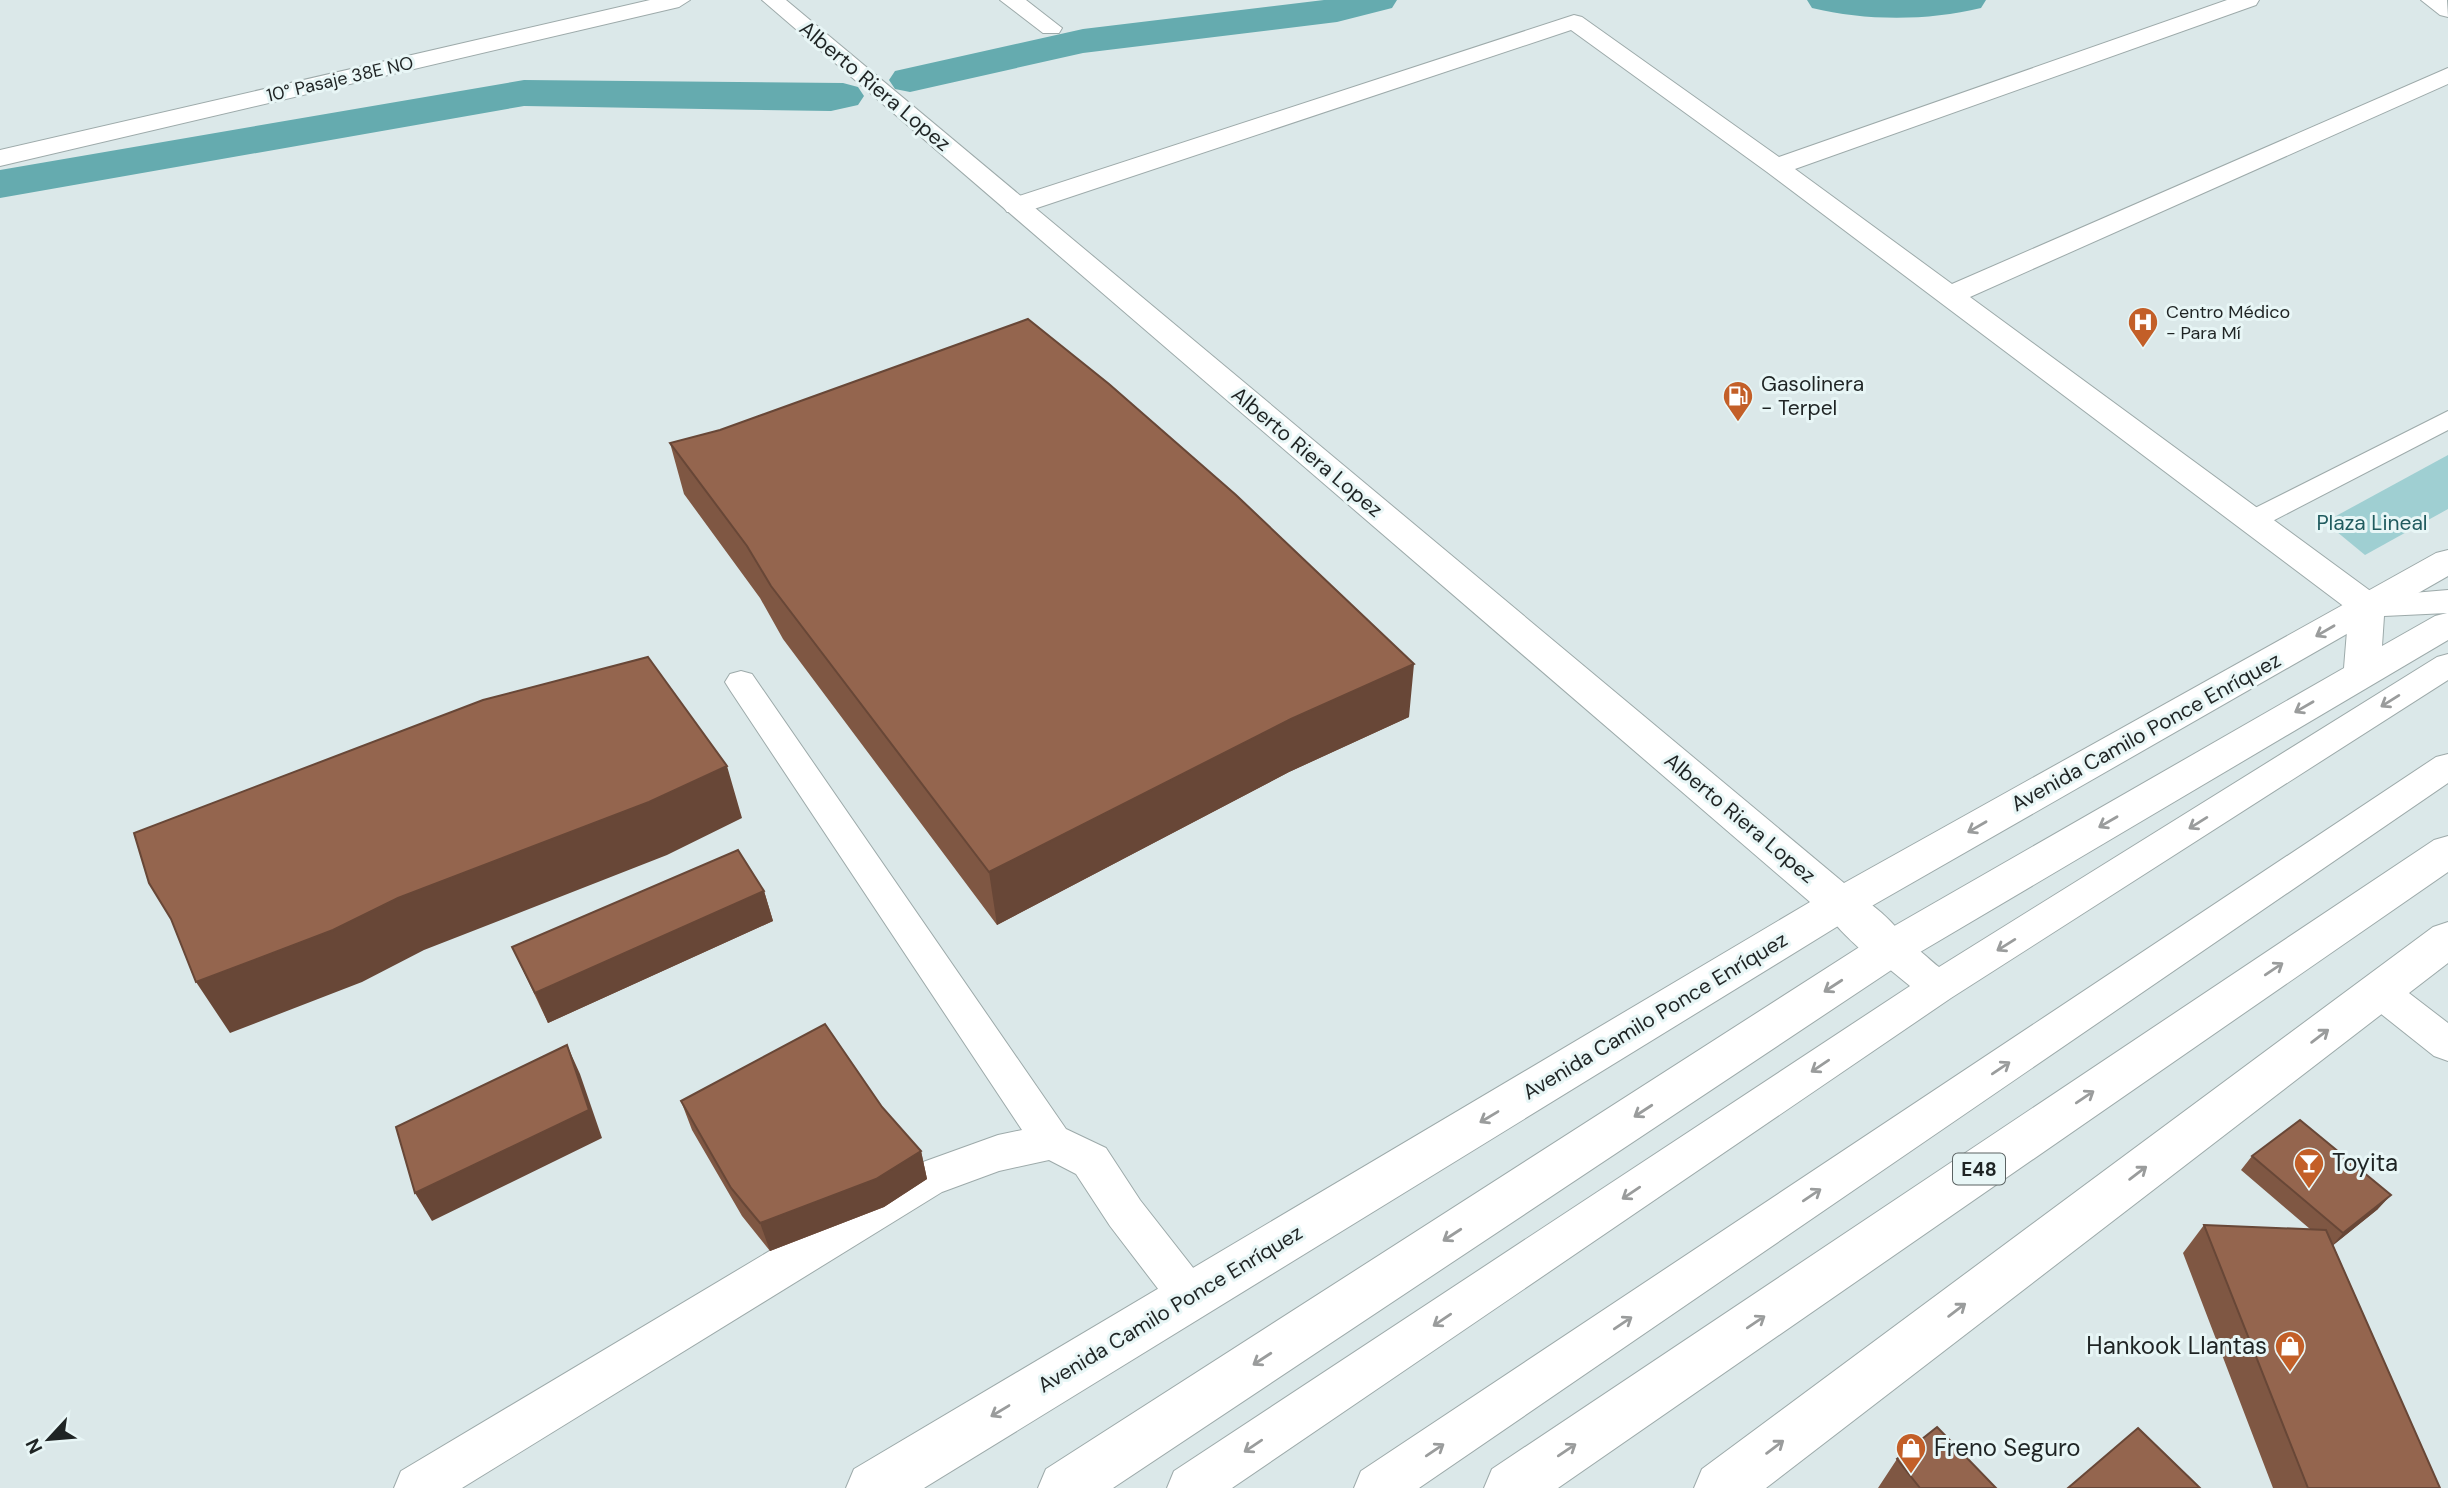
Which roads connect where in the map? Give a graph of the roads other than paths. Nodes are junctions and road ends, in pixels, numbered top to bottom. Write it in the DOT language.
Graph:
graph roads {
  1 [pos="679,0"];
  2 [pos="773,0"];
  3 [pos="1011,0"];
  4 [pos="2248,0"];
  5 [pos="2432,0"];
  6 [pos="2448,10"];
  7 [pos="1051,28"];
  8 [pos="2448,75"];
  9 [pos="0,158"];
  10 [pos="1776,167"];
  11 [pos="1016,206"];
  12 [pos="1948,296"];
  13 [pos="2448,419"];
  14 [pos="2251,521"];
  15 [pos="2448,561"];
  16 [pos="2448,601"];
  17 [pos="2368,606"];
  18 [pos="2448,624"];
  19 [pos="2448,665"];
  20 [pos="2362,673"];
  21 [pos="741,682"];
  22 [pos="2448,766"];
  23 [pos="2448,851"];
  24 [pos="1841,904"];
  25 [pos="2448,939"];
  26 [pos="1890,949"];
  27 [pos="1938,988"];
  28 [pos="2379,991"];
  29 [pos="2448,1045"];
  30 [pos="1052,1142"];
  31 [pos="1190,1297"];
  32 [pos="418,1488"];
  33 [pos="873,1488"];
  34 [pos="1065,1488"];
  35 [pos="1191,1488"];
  36 [pos="1378,1488"];
  37 [pos="1511,1488"];
  38 [pos="1721,1488"];
  1 -- 9 [label="main road, 10° Pasaje 38E NO"];
  2 -- 11 [label="main road, Alberto Riera Lopez"];
  3 -- 7 [label="main road"];
  4 -- 10 [label="main road"];
  5 -- 6 [label="main road"];
  8 -- 12 [label="main road"];
  10 -- 11 [label="main road"];
  10 -- 12 [label="main road"];
  11 -- 24 [label="main road, Alberto Riera Lopez"];
  12 -- 14 [label="main road"];
  13 -- 14 [label="lane"];
  14 -- 17 [label="main road"];
  15 -- 17 [label="main road, Avenida Camilo Ponce Enríquez"];
  16 -- 17 [label="main road"];
  17 -- 20 [label="main road"];
  17 -- 24 [label="main road, Avenida Camilo Ponce Enríquez, one-way"];
  18 -- 20 [label="main road"];
  19 -- 27 [label="lane, one-way"];
  20 -- 26 [label="main road, one-way"];
  21 -- 30 [label="lane"];
  36 -- 22 [label="lane, one-way"];
  37 -- 23 [label="main road, E48, one-way"];
  24 -- 26 [label="main road, Alberto Riera Lopez"];
  24 -- 31 [label="main road, Avenida Camilo Ponce Enríquez, one-way"];
  25 -- 28 [label="main road"];
  26 -- 27 [label="lane"];
  26 -- 34 [label="main road, one-way"];
  27 -- 35 [label="lane, one-way"];
  28 -- 29 [label="lane"];
  38 -- 28 [label="main road, one-way"];
  30 -- 31 [label="lane"];
  30 -- 32 [label="lane"];
  31 -- 33 [label="main road, Avenida Camilo Ponce Enríquez, one-way"];
}
